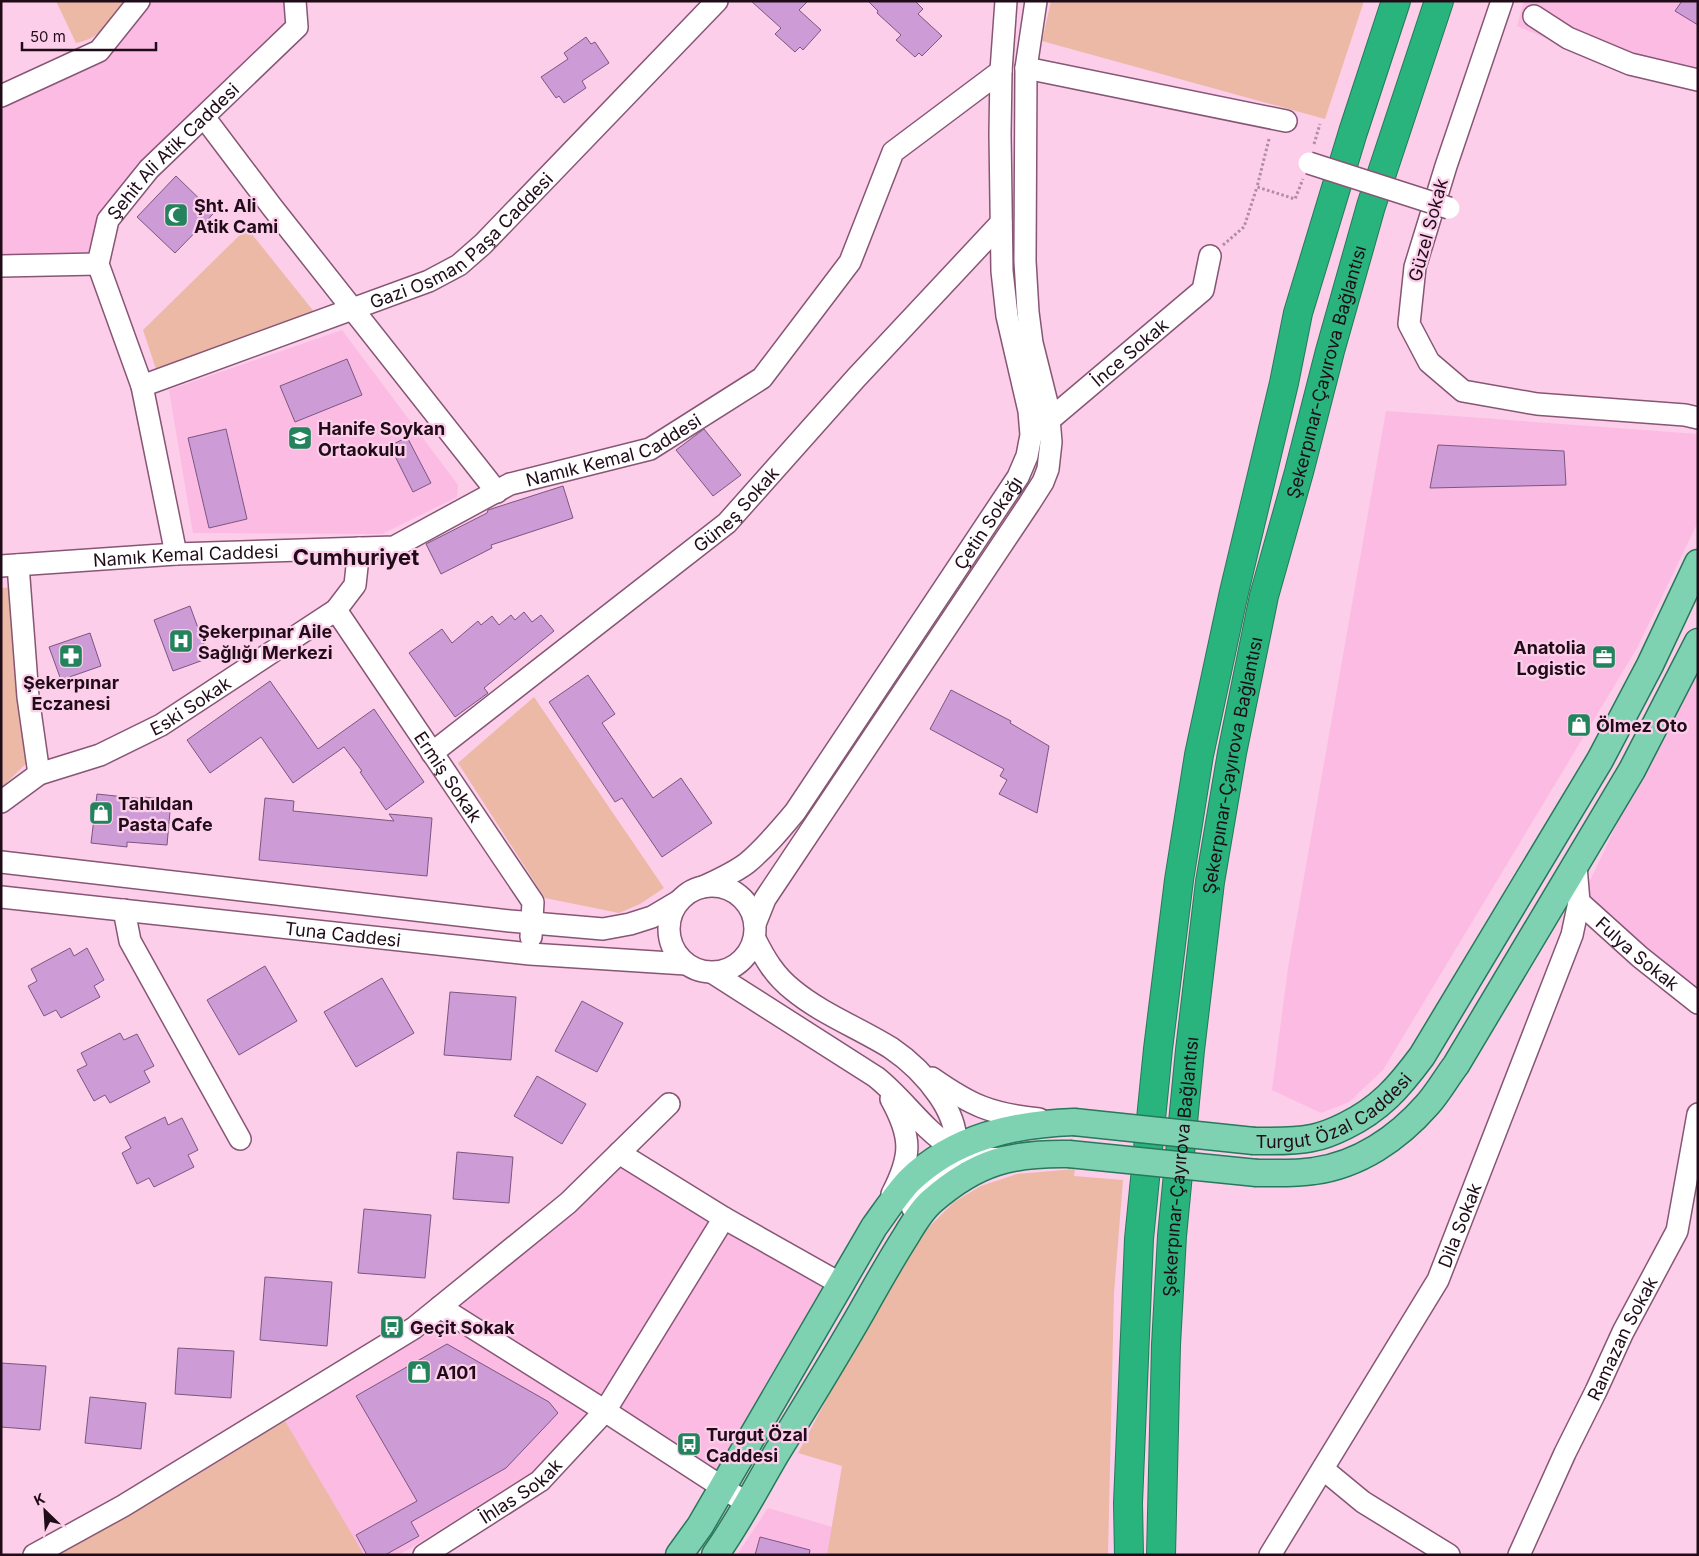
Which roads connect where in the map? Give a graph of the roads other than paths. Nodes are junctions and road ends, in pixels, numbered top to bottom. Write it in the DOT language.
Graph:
graph roads {
  1 [pos="139,1"];
  2 [pos="295,1"];
  3 [pos="717,1"];
  4 [pos="1006,1"];
  5 [pos="1036,1"];
  6 [pos="1396,1"];
  7 [pos="1439,1"];
  8 [pos="1502,1"];
  9 [pos="1534,16"];
  10 [pos="1026,68"];
  11 [pos="1001,71"];
  12 [pos="1698,80"];
  13 [pos="1,96"];
  14 [pos="204,117"];
  15 [pos="1286,121"];
  16 [pos="1309,163"];
  17 [pos="1450,208"];
  18 [pos="1000,223"];
  19 [pos="1210,256"];
  20 [pos="98,264"];
  21 [pos="1,266"];
  22 [pos="354,309"];
  23 [pos="142,386"];
  24 [pos="1698,418"];
  25 [pos="1049,420"];
  26 [pos="1031,435"];
  27 [pos="497,492"];
  28 [pos="359,548"];
  29 [pos="176,554"];
  30 [pos="1698,563"];
  31 [pos="10,565"];
  32 [pos="1698,577"];
  33 [pos="336,610"];
  34 [pos="1676,611"];
  35 [pos="1698,642"];
  36 [pos="432,753"];
  37 [pos="39,774"];
  38 [pos="1,802"];
  39 [pos="1,862"];
  40 [pos="1576,866"];
  41 [pos="703,886"];
  42 [pos="1,897"];
  43 [pos="678,901"];
  44 [pos="1579,902"];
  45 [pos="124,910"];
  46 [pos="532,923"];
  47 [pos="755,931"];
  48 [pos="530,954"];
  49 [pos="686,964"];
  50 [pos="713,973"];
  51 [pos="1698,1003"];
  52 [pos="904,1058"];
  53 [pos="859,1067"];
  54 [pos="669,1104"];
  55 [pos="1698,1114"];
  56 [pos="1074,1122"];
  57 [pos="240,1139"];
  58 [pos="955,1148"];
  59 [pos="618,1153"];
  60 [pos="1014,1157"];
  61 [pos="724,1218"];
  62 [pos="874,1227"];
  63 [pos="887,1266"];
  64 [pos="841,1284"];
  65 [pos="440,1307"];
  66 [pos="605,1410"];
  67 [pos="1323,1469"];
  68 [pos="723,1488"];
  69 [pos="748,1504"];
  70 [pos="34,1555"];
  71 [pos="424,1555"];
  72 [pos="679,1555"];
  73 [pos="715,1555"];
  74 [pos="1129,1555"];
  75 [pos="1161,1555"];
  76 [pos="1270,1555"];
  77 [pos="1449,1555"];
  78 [pos="1519,1555"];
  1 -- 13 [label="street"];
  2 -- 14 [label="street, Şehit Ali Atik Caddesi"];
  3 -- 22 [label="street, Gazi Osman Paşa Caddesi"];
  4 -- 11 [label="street"];
  5 -- 10 [label="street"];
  6 -- 74 [label="highway, Şekerpınar-Çayırova Bağlantısı"];
  7 -- 75 [label="highway, Şekerpınar-Çayırova Bağlantısı"];
  8 -- 24 [label="street, Güzel Sokak"];
  9 -- 12 [label="street"];
  10 -- 15 [label="street"];
  10 -- 25 [label="street"];
  11 -- 18 [label="street, Çetin Sokağı"];
  11 -- 27 [label="street, Namık Kemal Caddesi"];
  14 -- 20 [label="street, Şehit Ali Atik Caddesi"];
  14 -- 22 [label="street"];
  16 -- 17 [label="street, bridge"];
  18 -- 26 [label="street, Çetin Sokağı"];
  18 -- 36 [label="street, Güneş Sokak"];
  19 -- 25 [label="street, İnce Sokak"];
  20 -- 21 [label="street"];
  20 -- 23 [label="street"];
  22 -- 23 [label="street, Gazi Osman Paşa Caddesi"];
  22 -- 27 [label="street"];
  23 -- 29 [label="street"];
  25 -- 26 [label="street, İnce Sokak"];
  25 -- 47 [label="street"];
  26 -- 41 [label="street, Çetin Sokağı"];
  27 -- 28 [label="street, Namık Kemal Caddesi"];
  28 -- 29 [label="street, Namık Kemal Caddesi"];
  28 -- 33 [label="street, Eski Sokak"];
  29 -- 31 [label="street, Namık Kemal Caddesi"];
  30 -- 34 [label="main road, Turgut Özal Caddesi"];
  31 -- 37 [label="street"];
  32 -- 34 [label="main road"];
  33 -- 36 [label="street, Ermiş Sokak"];
  33 -- 37 [label="street, Eski Sokak"];
  34 -- 56 [label="main road, Turgut Özal Caddesi, bridge"];
  35 -- 40 [label="main road, Turgut Özal Caddesi"];
  36 -- 46 [label="street, Ermiş Sokak"];
  37 -- 38 [label="street, Eski Sokak"];
  39 -- 46 [label="street, Tuna Caddesi"];
  40 -- 44 [label="street, Dila Sokak"];
  40 -- 60 [label="main road, Turgut Özal Caddesi, bridge"];
  41 -- 43 [label="street"];
  41 -- 47 [label="street"];
  42 -- 45 [label="street, Tuna Caddesi"];
  43 -- 46 [label="street, Tuna Caddesi"];
  43 -- 49 [label="street"];
  44 -- 51 [label="street, Fulya Sokak"];
  44 -- 67 [label="street, Dila Sokak"];
  45 -- 48 [label="street, Tuna Caddesi"];
  45 -- 57 [label="street"];
  46 -- 48 [label="street, Ermiş Sokak"];
  47 -- 50 [label="street"];
  47 -- 52 [label="street"];
  48 -- 49 [label="street, Tuna Caddesi"];
  49 -- 50 [label="street"];
  50 -- 53 [label="street"];
  52 -- 56 [label="street"];
  52 -- 58 [label="street"];
  53 -- 58 [label="street"];
  53 -- 62 [label="street"];
  54 -- 59 [label="street"];
  55 -- 78 [label="street, Ramazan Sokak"];
  56 -- 58 [label="main road, Turgut Özal Caddesi"];
  58 -- 60 [label="street"];
  58 -- 62 [label="main road, Turgut Özal Caddesi"];
  58 -- 63 [label="street"];
  59 -- 61 [label="street"];
  59 -- 65 [label="street"];
  60 -- 63 [label="main road, Turgut Özal Caddesi"];
  61 -- 64 [label="street"];
  61 -- 66 [label="street, İhlas Sokak"];
  62 -- 64 [label="main road, Turgut Özal Caddesi"];
  63 -- 69 [label="main road, Turgut Özal Caddesi"];
  64 -- 68 [label="main road, Turgut Özal Caddesi"];
  65 -- 66 [label="street"];
  65 -- 70 [label="street"];
  66 -- 68 [label="street"];
  66 -- 71 [label="street, İhlas Sokak"];
  67 -- 76 [label="street, Dila Sokak"];
  67 -- 77 [label="street"];
  68 -- 69 [label="street"];
  68 -- 72 [label="main road, Turgut Özal Caddesi"];
  69 -- 73 [label="main road, Turgut Özal Caddesi"];
}
